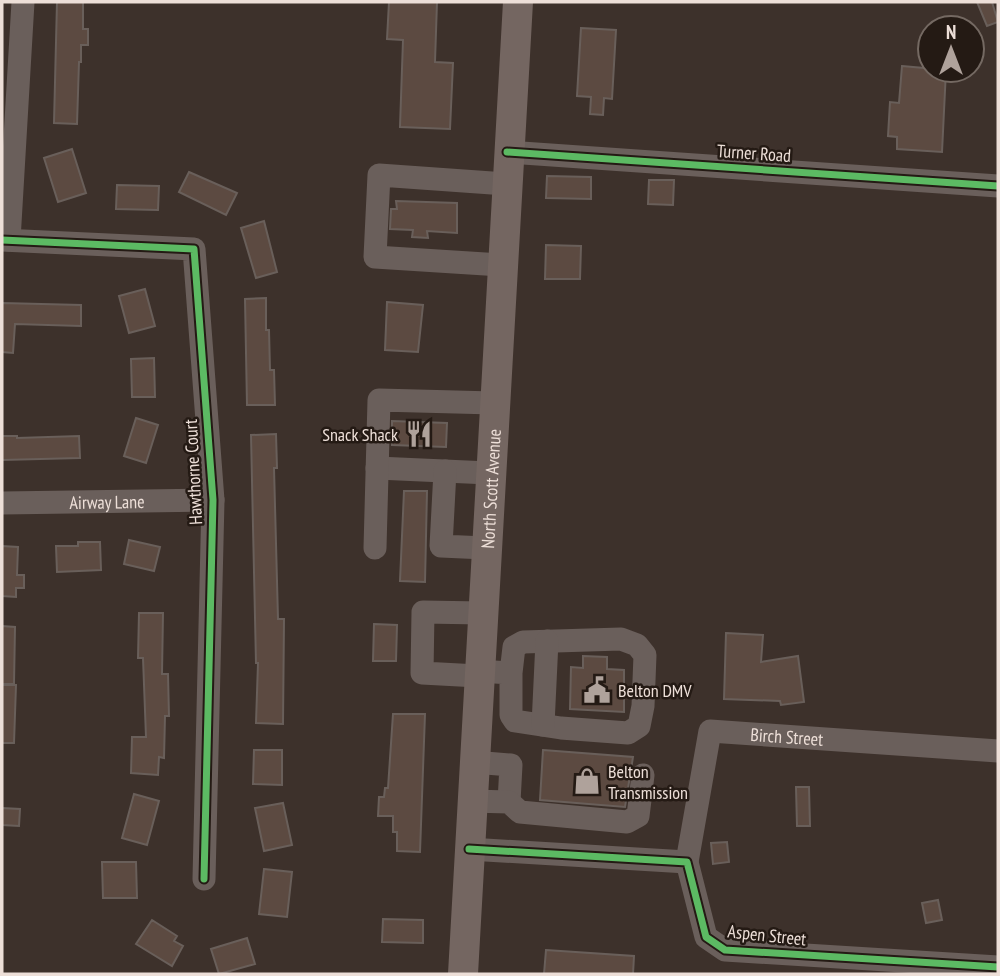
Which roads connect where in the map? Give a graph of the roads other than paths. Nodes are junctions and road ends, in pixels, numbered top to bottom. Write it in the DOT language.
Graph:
graph roads {
  1 [pos="23,2"];
  2 [pos="518,2"];
  3 [pos="508,152"];
  4 [pos="506,184"];
  5 [pos="998,186"];
  6 [pos="5,240"];
  7 [pos="501,265"];
  8 [pos="494,403"];
  9 [pos="377,468"];
  10 [pos="445,471"];
  11 [pos="489,473"];
  12 [pos="213,500"];
  13 [pos="2,503"];
  14 [pos="375,548"];
  15 [pos="485,548"];
  16 [pos="482,613"];
  17 [pos="547,641"];
  18 [pos="511,673"];
  19 [pos="479,674"];
  20 [pos="543,725"];
  21 [pos="998,751"];
  22 [pos="473,762"];
  23 [pos="643,775"];
  24 [pos="471,800"];
  25 [pos="509,802"];
  26 [pos="469,849"];
  27 [pos="687,862"];
  28 [pos="204,879"];
  29 [pos="998,967"];
  30 [pos="463,974"];
  1 -- 6 [label="street"];
  2 -- 3 [label="main road, North Scott Avenue"];
  3 -- 4 [label="main road, North Scott Avenue"];
  3 -- 5 [label="street, Turner Road"];
  4 -- 7 [label="main road, North Scott Avenue"];
  4 -- 7 [label="street"];
  6 -- 12 [label="street, Hawthorne Court"];
  7 -- 8 [label="main road, North Scott Avenue"];
  8 -- 9 [label="street"];
  8 -- 11 [label="main road, North Scott Avenue"];
  9 -- 10 [label="street"];
  9 -- 14 [label="street"];
  10 -- 11 [label="street"];
  10 -- 15 [label="street"];
  11 -- 15 [label="main road, North Scott Avenue"];
  12 -- 13 [label="street, Airway Lane"];
  12 -- 28 [label="street, Hawthorne Court"];
  15 -- 16 [label="main road, North Scott Avenue"];
  16 -- 19 [label="main road, North Scott Avenue"];
  16 -- 19 [label="street"];
  17 -- 18 [label="street"];
  17 -- 20 [label="street"];
  17 -- 20 [label="street"];
  18 -- 19 [label="street"];
  18 -- 20 [label="street"];
  19 -- 22 [label="main road, North Scott Avenue"];
  21 -- 27 [label="street, Birch Street"];
  22 -- 24 [label="main road, North Scott Avenue"];
  22 -- 25 [label="street"];
  23 -- 25 [label="street"];
  24 -- 25 [label="street"];
  24 -- 26 [label="main road, North Scott Avenue"];
  26 -- 27 [label="street"];
  26 -- 30 [label="main road, North Scott Avenue"];
  27 -- 29 [label="street, Aspen Street"];
}
